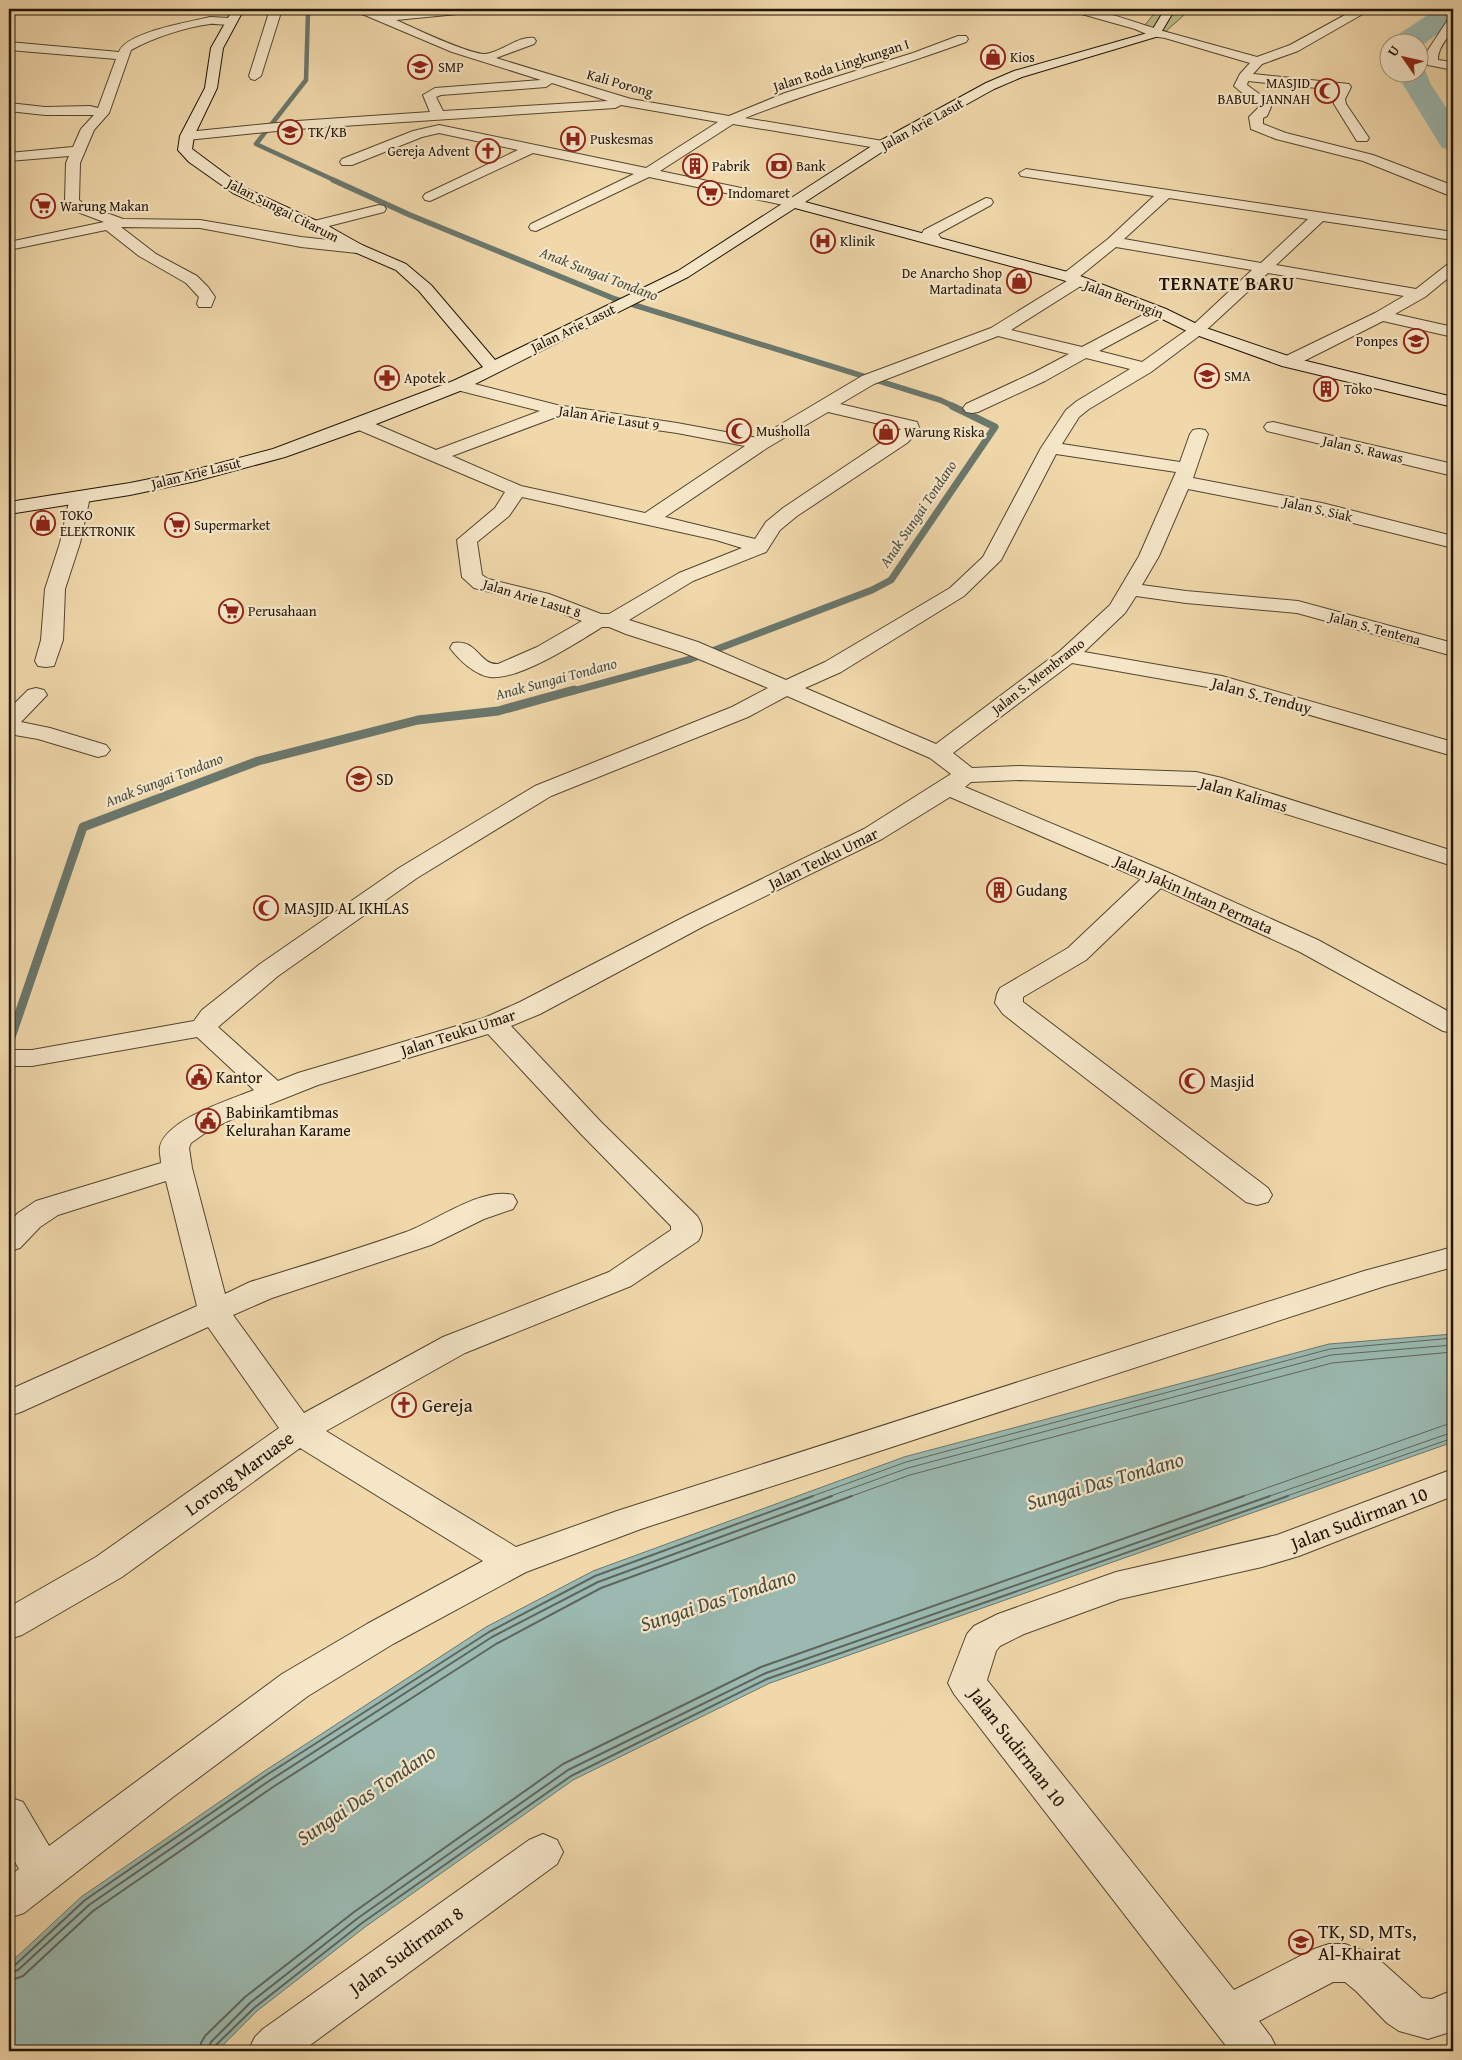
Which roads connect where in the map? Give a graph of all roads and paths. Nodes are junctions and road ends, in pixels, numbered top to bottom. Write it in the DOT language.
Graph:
graph roads {
  1 [pos="276,9"];
  2 [pos="359,9"];
  3 [pos="478,9"];
  4 [pos="1075,9"];
  5 [pos="1170,9"];
  6 [pos="1364,9"];
  7 [pos="415,12"];
  8 [pos="234,15"];
  9 [pos="381,19"];
  10 [pos="1453,20"];
  11 [pos="1449,31"];
  12 [pos="1155,34"];
  13 [pos="962,39"];
  14 [pos="530,42"];
  15 [pos="9,46"];
  16 [pos="122,56"];
  17 [pos="484,58"];
  18 [pos="1258,61"];
  19 [pos="1453,66"];
  20 [pos="255,76"];
  21 [pos="1244,76"];
  22 [pos="573,85"];
  23 [pos="629,104"];
  24 [pos="9,107"];
  25 [pos="103,113"];
  26 [pos="438,116"];
  27 [pos="730,120"];
  28 [pos="187,136"];
  29 [pos="1362,138"];
  30 [pos="883,145"];
  31 [pos="532,148"];
  32 [pos="79,151"];
  33 [pos="9,156"];
  34 [pos="347,162"];
  35 [pos="649,172"];
  36 [pos="1026,173"];
  37 [pos="1453,193"];
  38 [pos="1165,194"];
  39 [pos="430,197"];
  40 [pos="986,202"];
  41 [pos="793,203"];
  42 [pos="379,209"];
  43 [pos="1320,216"];
  44 [pos="115,224"];
  45 [pos="536,227"];
  46 [pos="325,230"];
  47 [pos="1453,236"];
  48 [pos="935,240"];
  49 [pos="1113,242"];
  50 [pos="9,246"];
  51 [pos="357,248"];
  52 [pos="1266,267"];
  53 [pos="1453,267"];
  54 [pos="1073,279"];
  55 [pos="1419,294"];
  56 [pos="205,304"];
  57 [pos="1160,312"];
  58 [pos="1381,316"];
  59 [pos="1197,330"];
  60 [pos="997,331"];
  61 [pos="1453,332"];
  62 [pos="1083,352"];
  63 [pos="1288,362"];
  64 [pos="493,368"];
  65 [pos="1145,368"];
  66 [pos="459,385"];
  67 [pos="1453,402"];
  68 [pos="826,406"];
  69 [pos="972,408"];
  70 [pos="556,410"];
  71 [pos="360,424"];
  72 [pos="1273,427"];
  73 [pos="1198,434"];
  74 [pos="761,444"];
  75 [pos="1050,448"];
  76 [pos="435,456"];
  77 [pos="1453,470"];
  78 [pos="1184,475"];
  79 [pos="515,490"];
  80 [pos="80,497"];
  81 [pos="9,508"];
  82 [pos="649,519"];
  83 [pos="1453,542"];
  84 [pos="759,548"];
  85 [pos="1130,589"];
  86 [pos="605,621"];
  87 [pos="461,648"];
  88 [pos="1453,650"];
  89 [pos="1068,656"];
  90 [pos="46,661"];
  91 [pos="786,688"];
  92 [pos="36,695"];
  93 [pos="9,721"];
  94 [pos="9,727"];
  95 [pos="1453,749"];
  96 [pos="98,750"];
  97 [pos="938,753"];
  98 [pos="957,781"];
  99 [pos="1453,859"];
  100 [pos="1158,877"];
  101 [pos="494,1024"];
  102 [pos="1453,1025"];
  103 [pos="203,1028"];
  104 [pos="20,1058"];
  105 [pos="273,1092"];
  106 [pos="177,1168"];
  107 [pos="1257,1195"];
  108 [pos="502,1202"];
  109 [pos="9,1241"];
  110 [pos="1453,1257"];
  111 [pos="214,1312"];
  112 [pos="9,1404"];
  113 [pos="299,1432"];
  114 [pos="1453,1482"];
  115 [pos="513,1562"];
  116 [pos="9,1625"];
  117 [pos="9,1814"];
  118 [pos="543,1852"];
  119 [pos="42,1874"];
  120 [pos="9,1900"];
  121 [pos="1453,2010"];
  122 [pos="1227,2015"];
  123 [pos="277,2049"];
  124 [pos="1256,2051"];
  1 -- 20 [label="street"];
  2 -- 9 [label="street, Kali Porong"];
  3 -- 7 [label="street"];
  4 -- 12 [label="street, Jalan Arie Lasut"];
  5 -- 12 [label="street"];
  6 -- 18 [label="street"];
  7 -- 9 [label="street"];
  8 -- 16 [label="street"];
  8 -- 28 [label="street"];
  9 -- 17 [label="street, Kali Porong"];
  10 -- 11 [label="street"];
  11 -- 19 [label="street"];
  12 -- 18 [label="street, Jalan Arie Lasut"];
  12 -- 30 [label="street, Jalan Arie Lasut"];
  13 -- 27 [label="street, Jalan Roda Lingkungan I"];
  14 -- 17 [label="street"];
  15 -- 16 [label="street"];
  16 -- 25 [label="street"];
  17 -- 22 [label="street, Kali Porong"];
  18 -- 21 [label="street"];
  21 -- 29 [label="street"];
  21 -- 37 [label="street"];
  22 -- 23 [label="street, Kali Porong"];
  22 -- 26 [label="street"];
  23 -- 26 [label="street"];
  23 -- 27 [label="street, Kali Porong"];
  24 -- 25 [label="street"];
  25 -- 32 [label="street"];
  26 -- 28 [label="street"];
  27 -- 30 [label="street, Kali Porong"];
  27 -- 35 [label="street, Jalan Roda Lingkungan I"];
  28 -- 46 [label="street, Jalan Sungai Citarum"];
  30 -- 41 [label="street, Jalan Arie Lasut"];
  31 -- 34 [label="street, Jalan Beringin"];
  31 -- 35 [label="street, Jalan Beringin"];
  31 -- 39 [label="street"];
  32 -- 33 [label="street"];
  32 -- 44 [label="street"];
  35 -- 41 [label="street, Jalan Beringin"];
  35 -- 45 [label="street, Jalan Roda Lingkungan I"];
  36 -- 38 [label="street"];
  38 -- 43 [label="street"];
  38 -- 49 [label="street"];
  40 -- 48 [label="street"];
  41 -- 48 [label="street, Jalan Beringin"];
  41 -- 64 [label="street, Jalan Arie Lasut"];
  42 -- 46 [label="street"];
  43 -- 47 [label="street"];
  43 -- 52 [label="street"];
  44 -- 50 [label="street"];
  44 -- 51 [label="street"];
  44 -- 56 [label="street"];
  46 -- 51 [label="street, Jalan Sungai Citarum"];
  48 -- 54 [label="street, Jalan Beringin"];
  49 -- 52 [label="street"];
  49 -- 54 [label="street"];
  51 -- 64 [label="street, Jalan Sungai Citarum"];
  52 -- 55 [label="street"];
  52 -- 59 [label="street"];
  53 -- 55 [label="street"];
  54 -- 57 [label="street, Jalan Beringin"];
  54 -- 60 [label="street"];
  55 -- 58 [label="street"];
  57 -- 59 [label="street, Jalan Beringin"];
  57 -- 62 [label="street"];
  58 -- 61 [label="street"];
  58 -- 63 [label="street"];
  59 -- 63 [label="street, Jalan Beringin"];
  59 -- 65 [label="street"];
  60 -- 62 [label="street"];
  60 -- 68 [label="street"];
  62 -- 65 [label="street"];
  62 -- 69 [label="street"];
  63 -- 67 [label="street, Jalan Beringin"];
  64 -- 66 [label="street, Jalan Arie Lasut"];
  65 -- 75 [label="street"];
  66 -- 70 [label="street, Jalan Arie Lasut 9"];
  66 -- 71 [label="street, Jalan Arie Lasut"];
  68 -- 74 [label="street"];
  68 -- 84 [label="street"];
  70 -- 74 [label="street, Jalan Arie Lasut 9"];
  70 -- 76 [label="street"];
  71 -- 76 [label="street"];
  71 -- 80 [label="street, Jalan Arie Lasut"];
  72 -- 77 [label="street, Jalan S. Rawas"];
  73 -- 78 [label="street"];
  74 -- 82 [label="street"];
  75 -- 78 [label="street, Jalan S. Siak"];
  75 -- 91 [label="street"];
  76 -- 79 [label="street"];
  78 -- 83 [label="street, Jalan S. Siak"];
  78 -- 85 [label="street, Jalan S. Membramo"];
  79 -- 82 [label="street"];
  79 -- 86 [label="street, Jalan Arie Lasut 8"];
  80 -- 81 [label="street, Jalan Arie Lasut"];
  80 -- 90 [label="street"];
  82 -- 84 [label="street"];
  84 -- 86 [label="street"];
  85 -- 88 [label="street, Jalan S. Tentena"];
  85 -- 89 [label="street, Jalan S. Membramo"];
  86 -- 87 [label="street"];
  86 -- 91 [label="street, Jalan Arie Lasut 8"];
  89 -- 95 [label="street, Jalan S. Tenduy"];
  89 -- 97 [label="street, Jalan S. Membramo"];
  91 -- 97 [label="street, Jalan Jakin Intan Permata"];
  91 -- 103 [label="street"];
  92 -- 93 [label="street"];
  94 -- 96 [label="street"];
  97 -- 98 [label="street, Jalan Jakin Intan Permata"];
  98 -- 99 [label="street, Jalan Kalimas"];
  98 -- 100 [label="street, Jalan Jakin Intan Permata"];
  98 -- 101 [label="street, Jalan Teuku Umar"];
  100 -- 102 [label="street, Jalan Jakin Intan Permata"];
  100 -- 107 [label="street"];
  101 -- 105 [label="street, Jalan Teuku Umar"];
  101 -- 113 [label="street"];
  103 -- 104 [label="street"];
  103 -- 105 [label="street"];
  105 -- 106 [label="street, Jalan Teuku Umar"];
  106 -- 109 [label="street"];
  106 -- 111 [label="street, Lorong Maruase"];
  108 -- 111 [label="street"];
  110 -- 115 [label="street"];
  111 -- 112 [label="street"];
  111 -- 113 [label="street, Lorong Maruase"];
  113 -- 115 [label="street"];
  113 -- 116 [label="street, Lorong Maruase"];
  114 -- 122 [label="street, Jalan Sudirman 10"];
  115 -- 119 [label="street"];
  117 -- 119 [label="street"];
  118 -- 123 [label="street, Jalan Sudirman 8"];
  119 -- 120 [label="street"];
  121 -- 122 [label="street"];
  122 -- 124 [label="street, Jalan Sudirman 10"];
}
